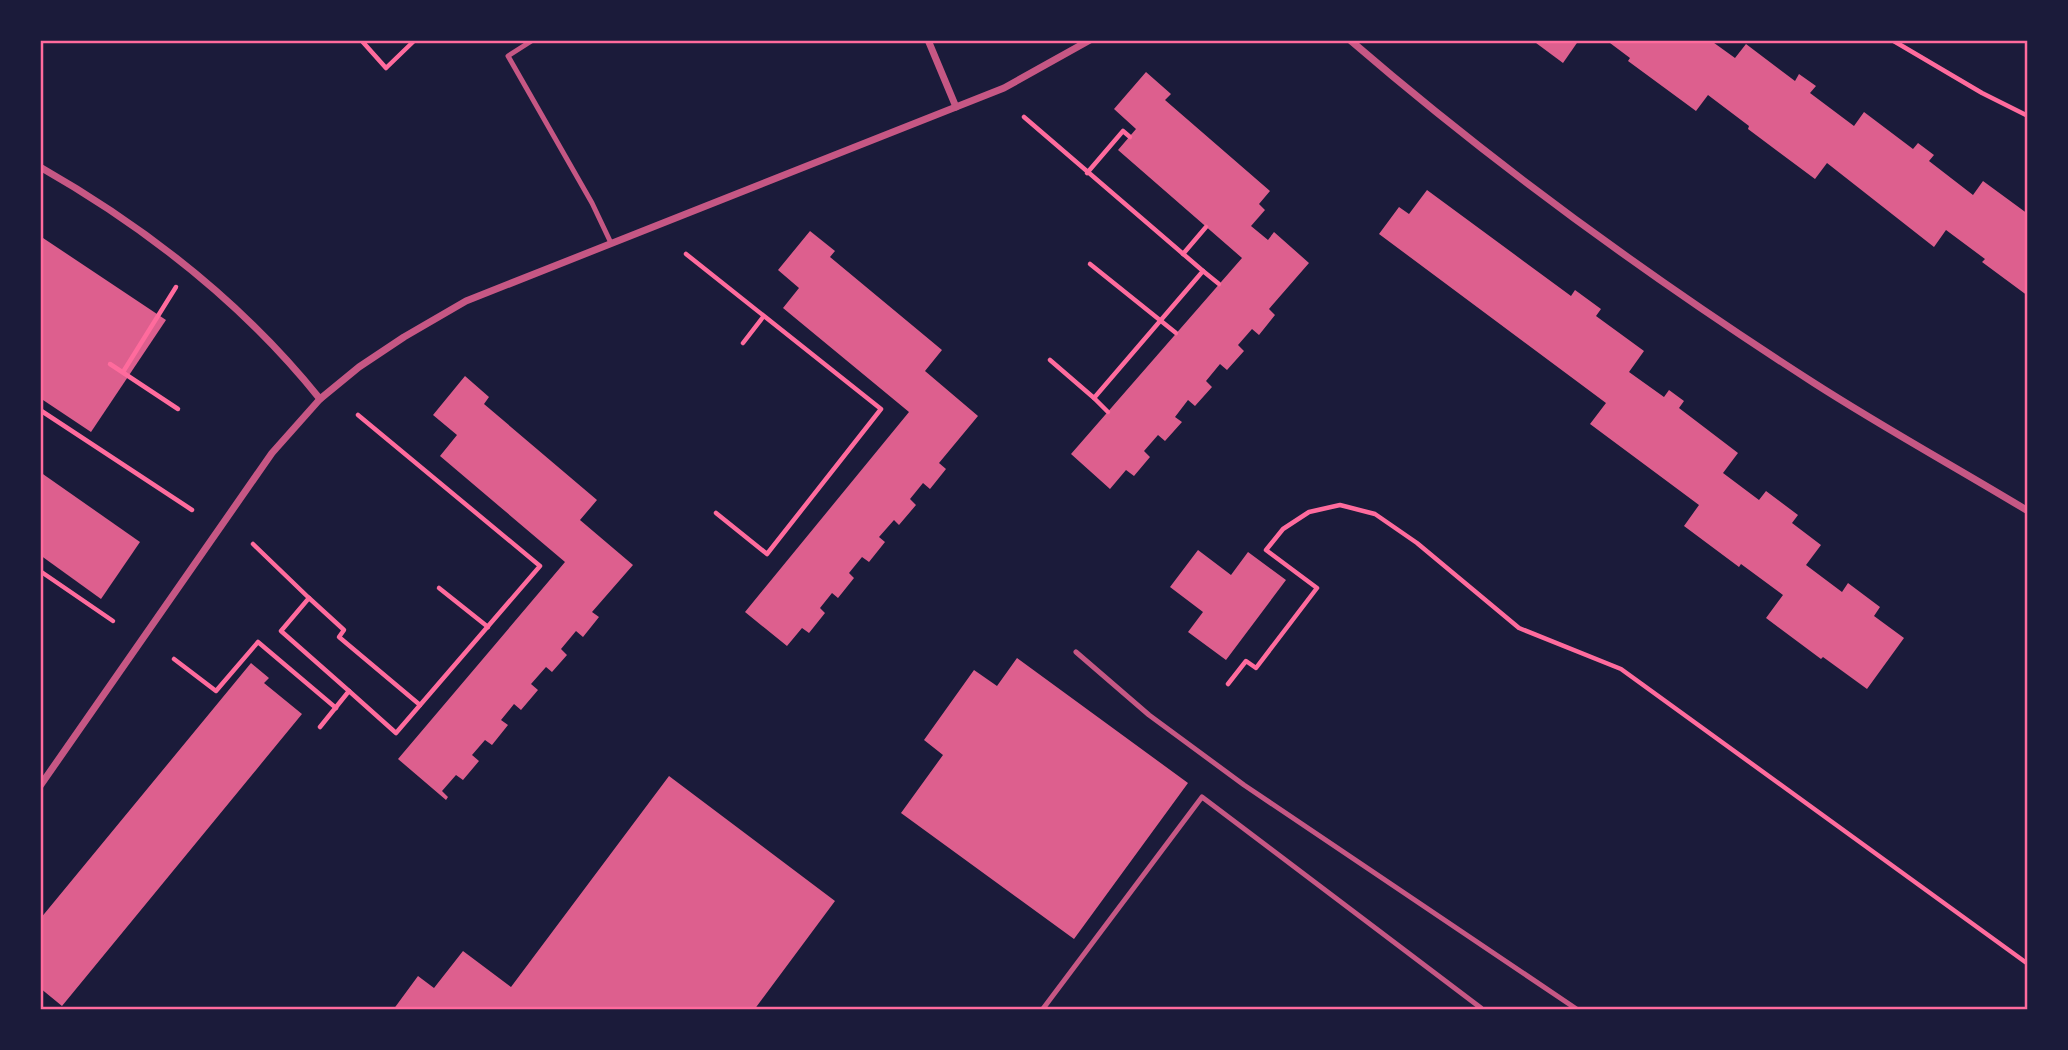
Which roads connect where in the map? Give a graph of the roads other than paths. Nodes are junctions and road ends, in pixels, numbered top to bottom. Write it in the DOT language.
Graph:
graph roads {
  1 [pos="533,40"];
  2 [pos="928,40"];
  3 [pos="1090,40"];
  4 [pos="1350,40"];
  5 [pos="956,107"];
  6 [pos="40,167"];
  7 [pos="611,243"];
  8 [pos="320,399"];
  9 [pos="2028,511"];
  10 [pos="1076,652"];
  11 [pos="40,786"];
  12 [pos="1042,1010"];
  13 [pos="1479,1010"];
  14 [pos="1578,1010"];
  1 -- 7 [label="lane"];
  2 -- 5 [label="street"];
  3 -- 5 [label="street"];
  4 -- 9 [label="street"];
  5 -- 7 [label="street"];
  6 -- 8 [label="street"];
  7 -- 8 [label="street"];
  8 -- 11 [label="street"];
  10 -- 14 [label="lane"];
  12 -- 13 [label="lane"];
}
